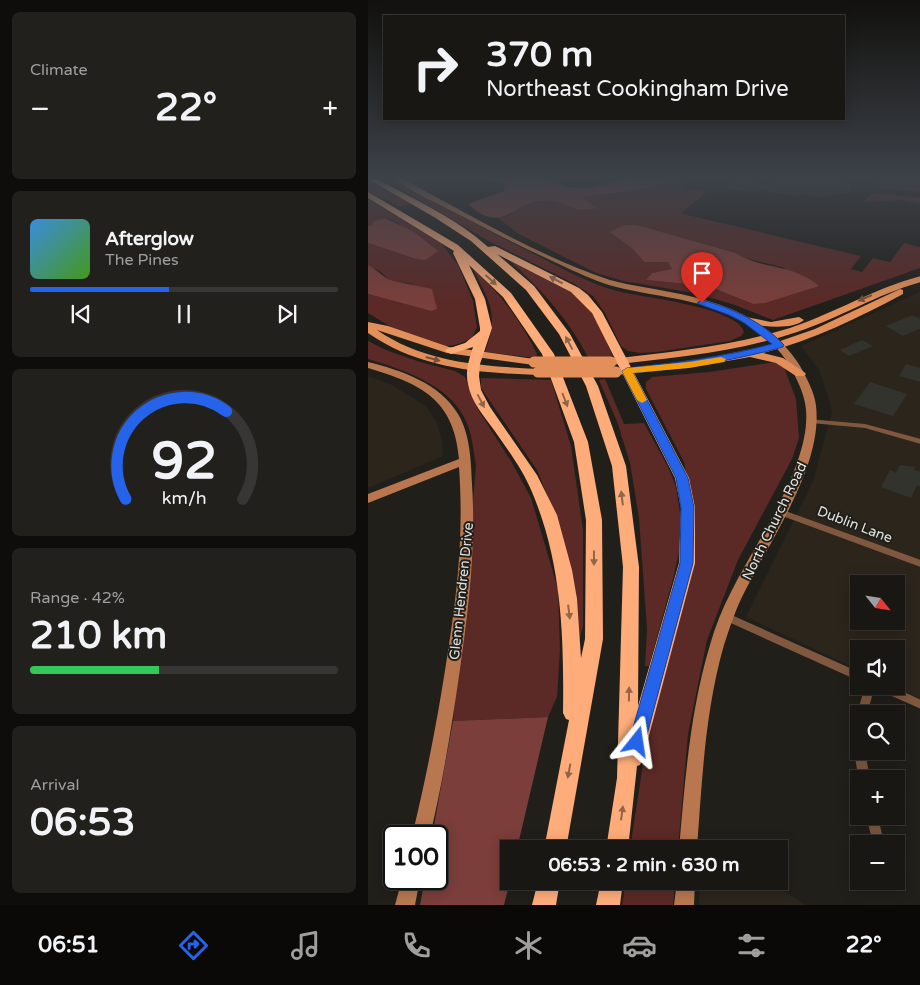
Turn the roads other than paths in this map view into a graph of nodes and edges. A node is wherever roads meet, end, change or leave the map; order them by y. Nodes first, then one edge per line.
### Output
1 (413, 221) edge
2 (447, 221) edge
3 (479, 221) edge
4 (474, 239) junction
5 (455, 247) junction
6 (916, 281) edge
7 (833, 312) junction
8 (746, 320) junction
9 (368, 326) edge
10 (484, 333) junction
11 (774, 341) junction
12 (451, 351) junction
13 (740, 356) junction
14 (475, 361) junction
15 (368, 365) edge
16 (619, 367) junction
17 (800, 374) junction
18 (811, 421) junction
19 (920, 442) edge
20 (464, 461) junction
21 (368, 499) edge
22 (780, 512) junction
23 (920, 564) edge
24 (727, 616) junction
25 (850, 673) edge
26 (899, 695) edge
27 (920, 705) edge
28 (573, 749) junction
29 (627, 778) junction
30 (424, 825) edge
31 (557, 840) edge
32 (618, 840) edge
33 (689, 840) edge
34 (408, 890) edge
35 (547, 890) edge
36 (610, 890) edge
37 (685, 890) edge
38 (405, 905) edge
39 (544, 905) edge
40 (608, 905) edge
41 (684, 905) edge

1 - 5 highway
2 - 4 highway
3 - 8 main road, North Church Road
16 -> 4 highway
29 -> 4 highway
5 - 10 highway
5 -> 28 highway
6 -> 7 main road
6 - 11 main road
7 - 8 main road
7 - 11 main road
8 - 11 main road, North Church Road
9 - 12 main road
9 -> 14 main road
10 - 12 highway
10 - 14 highway
11 - 13 main road
11 - 16 main road
11 - 17 main road, North Church Road
12 - 14 main road
13 - 16 main road
13 - 17 main road
14 - 16 main road, bridge
14 -> 28 highway
15 - 20 main road, Glenn Hendren Drive
16 - 29 highway
17 - 18 main road, North Church Road
18 - 19 street
18 - 22 main road, North Church Road
20 - 21 main road
20 - 30 main road, Glenn Hendren Drive
22 - 23 street, Dublin Lane
22 - 24 main road, North Church Road
24 - 25 street
24 - 33 main road, North Church Road
26 - 27 street
28 -> 31 highway
32 -> 29 highway
34 - 38 main road
35 - 39 highway
36 - 40 highway
37 - 41 main road

